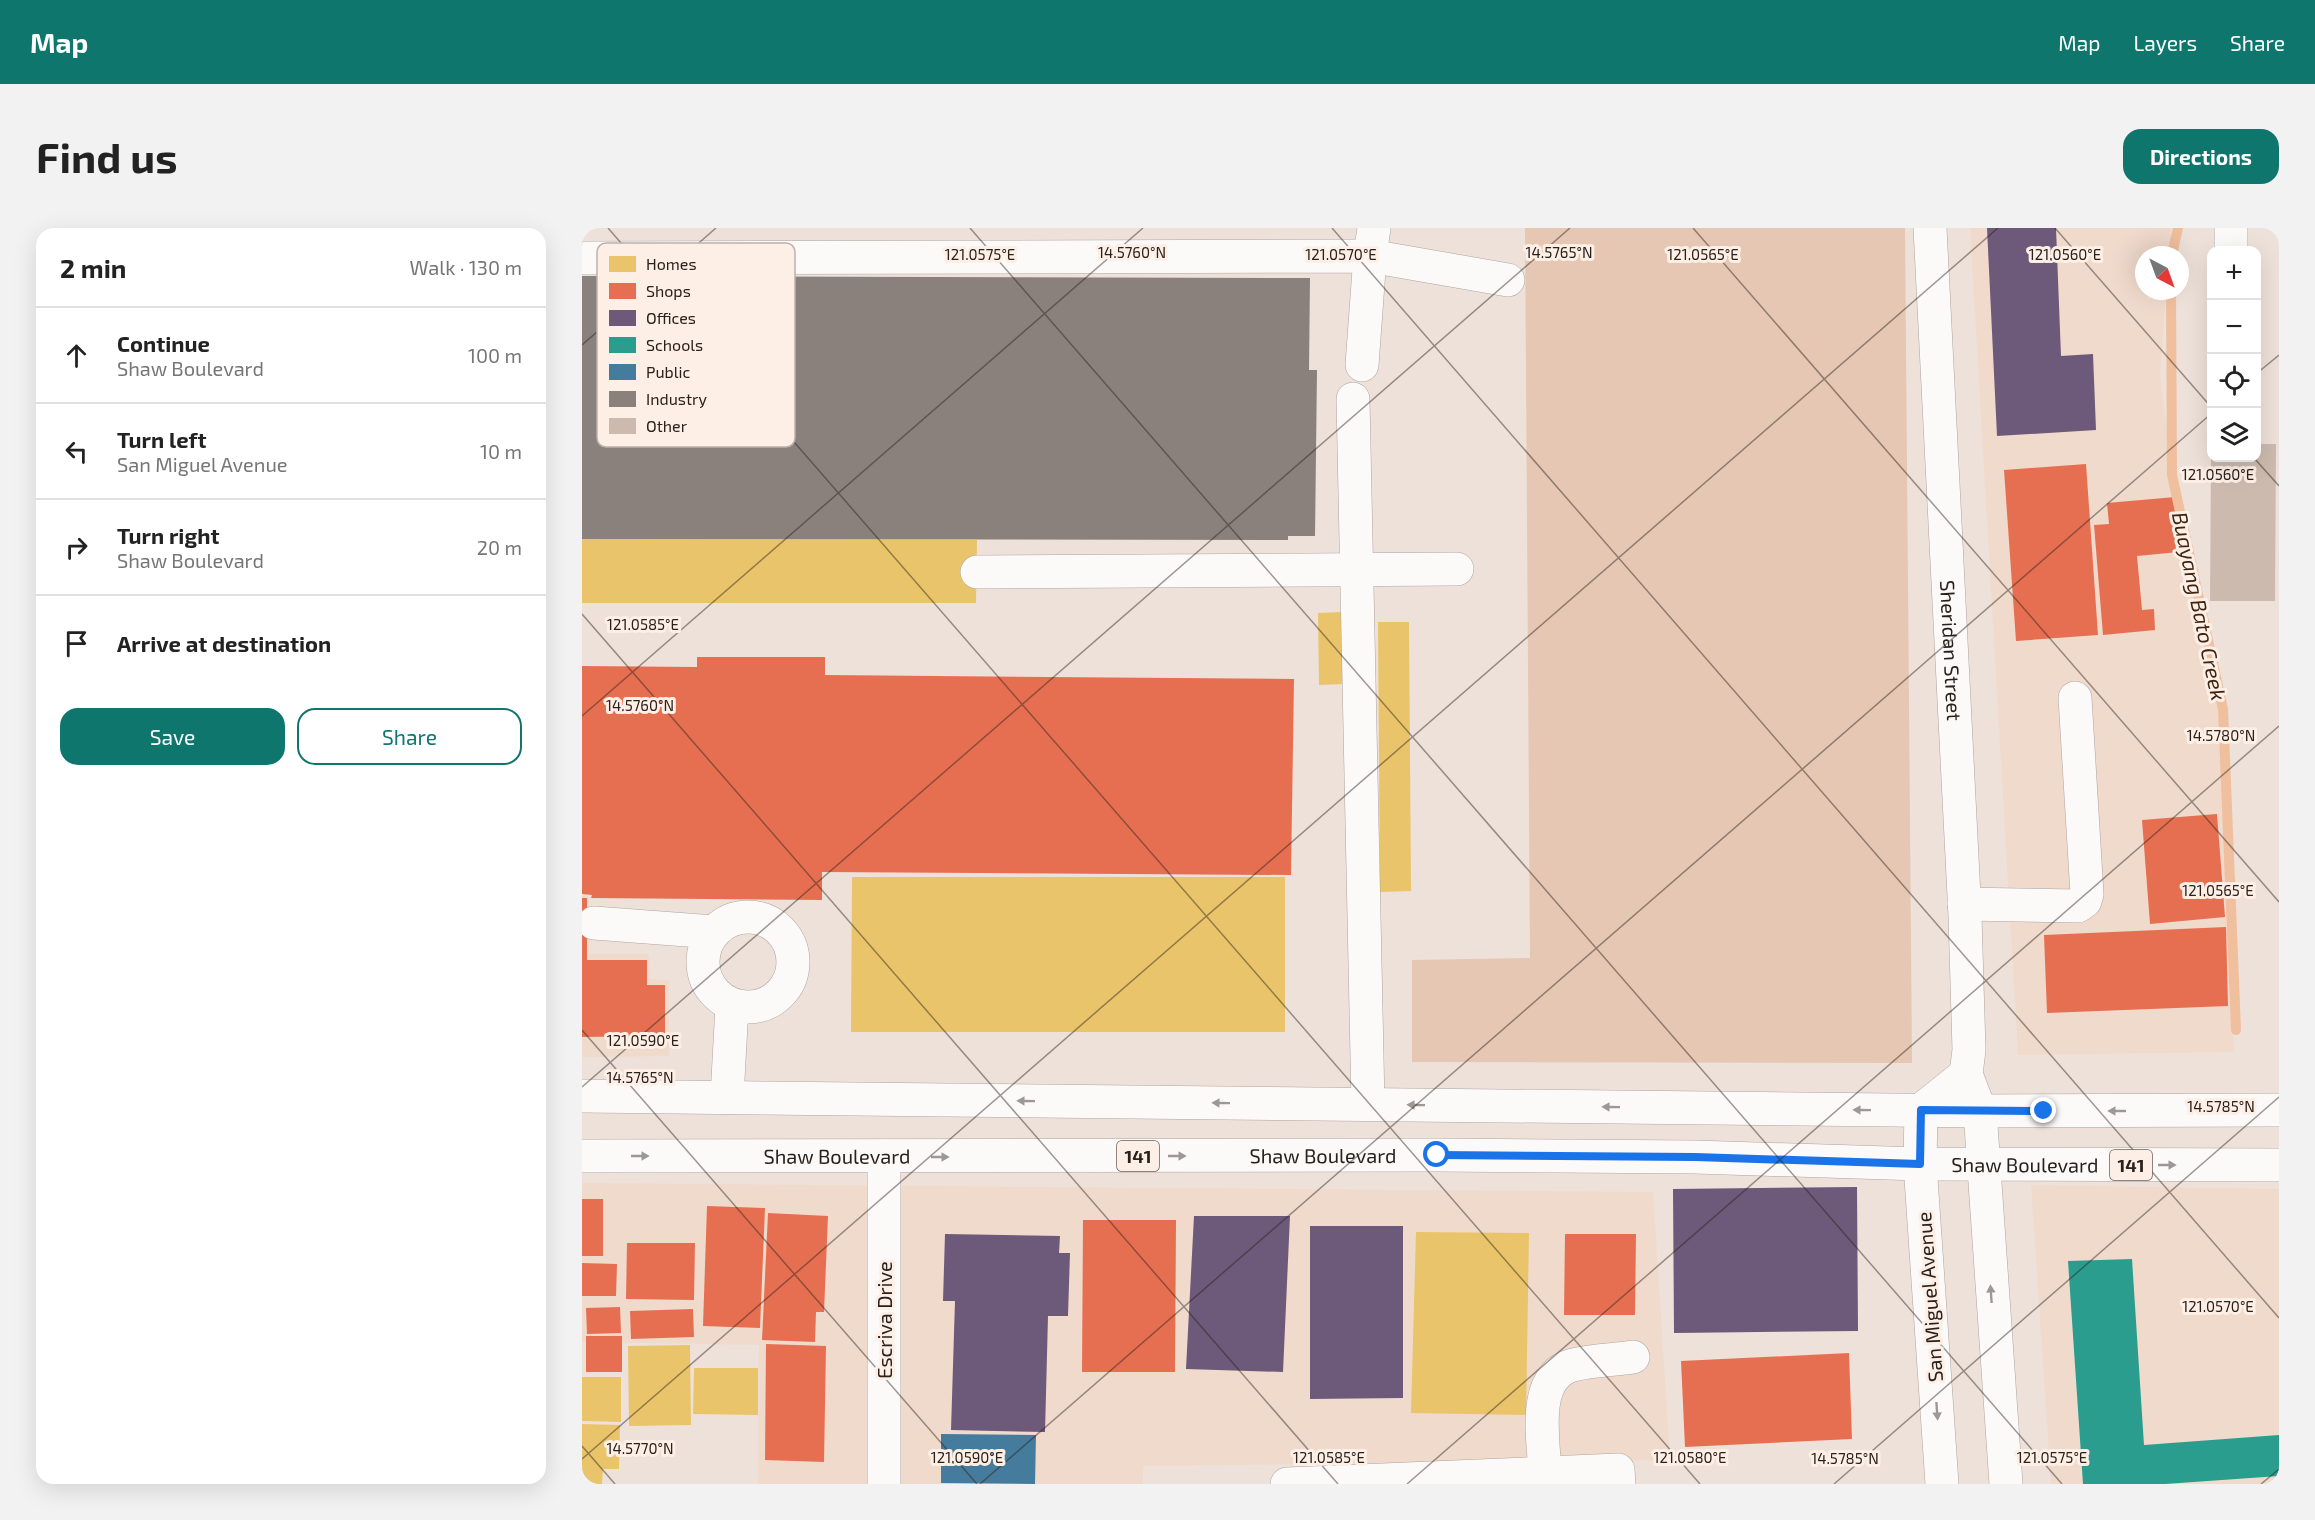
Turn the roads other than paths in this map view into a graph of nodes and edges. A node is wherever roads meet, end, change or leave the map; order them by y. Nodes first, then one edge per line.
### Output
1 (1930, 228) edge
2 (2231, 228) edge
3 (1372, 242) edge
4 (2231, 246) edge
5 (795, 254) edge
6 (582, 258) edge
7 (597, 258) edge
8 (1508, 280) dead end
9 (1362, 365) dead end
10 (1353, 399) dead end
11 (1457, 569) dead end
12 (1357, 570) junction
13 (977, 572) dead end
14 (2075, 698) dead end
15 (1964, 904) junction
16 (594, 923) dead end
17 (714, 932) junction
18 (732, 1006) junction
19 (1966, 1074) junction
20 (582, 1096) edge
21 (728, 1097) junction
22 (1368, 1104) junction
23 (1921, 1110) junction
24 (2279, 1110) edge
25 (1980, 1111) junction
26 (582, 1156) edge
27 (884, 1156) junction
28 (1920, 1164) junction
29 (1983, 1165) junction
30 (2279, 1165) edge
31 (1633, 1357) dead end
32 (1545, 1473) junction
33 (884, 1484) edge
34 (1287, 1484) edge
35 (1619, 1484) edge
36 (1942, 1484) edge
37 (2006, 1484) edge

1 - 15 main road, Sheridan Street
2 - 4 main road
3 - 5 main road
3 - 8 main road
3 - 9 main road
6 - 7 main road
10 - 12 main road
11 - 12 main road
12 - 13 main road
12 - 22 main road
14 - 15 main road
15 - 19 main road, Sheridan Street
16 - 17 main road
17 - 18 main road
17 - 18 main road
18 - 21 main road
19 - 23 main road
19 - 25 main road, Sheridan Street
20 - 21 main road
22 -> 21 main road
23 -> 22 main road
23 - 25 main road
23 - 28 main road, San Miguel Avenue
24 -> 25 main road
25 - 29 main road
26 -> 27 main road, Shaw Boulevard / 141
27 -> 28 main road, Shaw Boulevard / 141
27 - 33 main road, Escriva Drive
28 - 29 main road, Shaw Boulevard / 141
28 -> 36 main road, San Miguel Avenue
29 -> 30 main road, Shaw Boulevard / 141
37 -> 29 main road
31 - 32 main road
32 - 34 main road
32 - 35 main road

